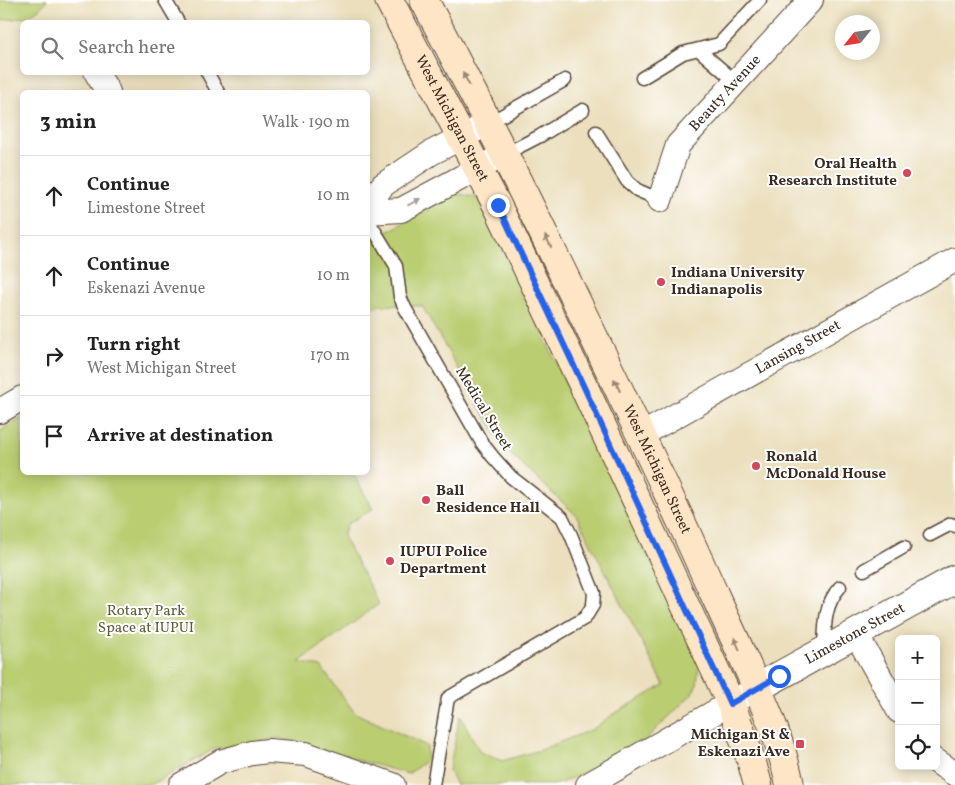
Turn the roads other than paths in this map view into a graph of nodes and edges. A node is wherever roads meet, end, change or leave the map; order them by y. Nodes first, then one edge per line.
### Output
1 (165, 0) edge
2 (389, 0) edge
3 (424, 0) edge
4 (760, 0) edge
5 (811, 0) edge
6 (177, 20) edge
7 (699, 50) junction
8 (98, 75) edge
9 (209, 75) edge
10 (642, 78) dead end
11 (566, 80) dead end
12 (736, 82) junction
13 (107, 90) edge
14 (217, 90) edge
15 (583, 110) dead end
16 (489, 123) junction
17 (596, 132) dead end
18 (462, 137) junction
19 (505, 154) junction
20 (478, 168) junction
21 (660, 200) joint
22 (370, 201) edge
23 (370, 212) edge
24 (370, 223) edge
25 (955, 260) edge
26 (20, 399) edge
27 (0, 411) edge
28 (641, 435) junction
29 (955, 526) edge
30 (930, 534) dead end
31 (904, 547) dead end
32 (864, 570) dead end
33 (955, 580) edge
34 (840, 587) dead end
35 (856, 634) junction
36 (824, 652) junction
37 (757, 688) junction
38 (730, 704) junction
39 (895, 704) edge
40 (940, 763) edge
41 (955, 774) edge
42 (181, 785) edge
43 (393, 785) edge
44 (433, 785) edge
45 (588, 785) edge
46 (758, 785) edge
47 (790, 785) edge

1 - 6 lane
2 - 18 main road, West Michigan Street
16 -> 3 main road, West Michigan Street
4 - 7 lane
5 - 12 street, Beauty Avenue
7 - 10 lane
7 - 12 lane
8 - 13 street
9 - 14 lane
11 - 16 lane
12 - 21 street, Beauty Avenue
15 - 19 lane
16 - 18 street
16 - 19 main road, West Michigan Street
17 - 21 lane
18 - 20 main road, West Michigan Street
18 - 22 street
19 - 20 street
28 -> 19 main road, West Michigan Street
23 -> 20 street
20 - 38 main road, West Michigan Street
24 - 44 lane, Medical Street
25 - 28 street, Lansing Street
26 - 27 street
37 -> 28 main road, West Michigan Street
29 - 30 lane
31 - 32 lane
33 - 35 street, Limestone Street
34 - 36 lane
35 - 36 street, Limestone Street
35 - 39 street
36 - 37 street, Limestone Street
37 - 38 street
37 - 47 main road, West Michigan Street
38 - 45 street
38 - 46 main road, West Michigan Street
40 - 41 street
42 - 43 street

